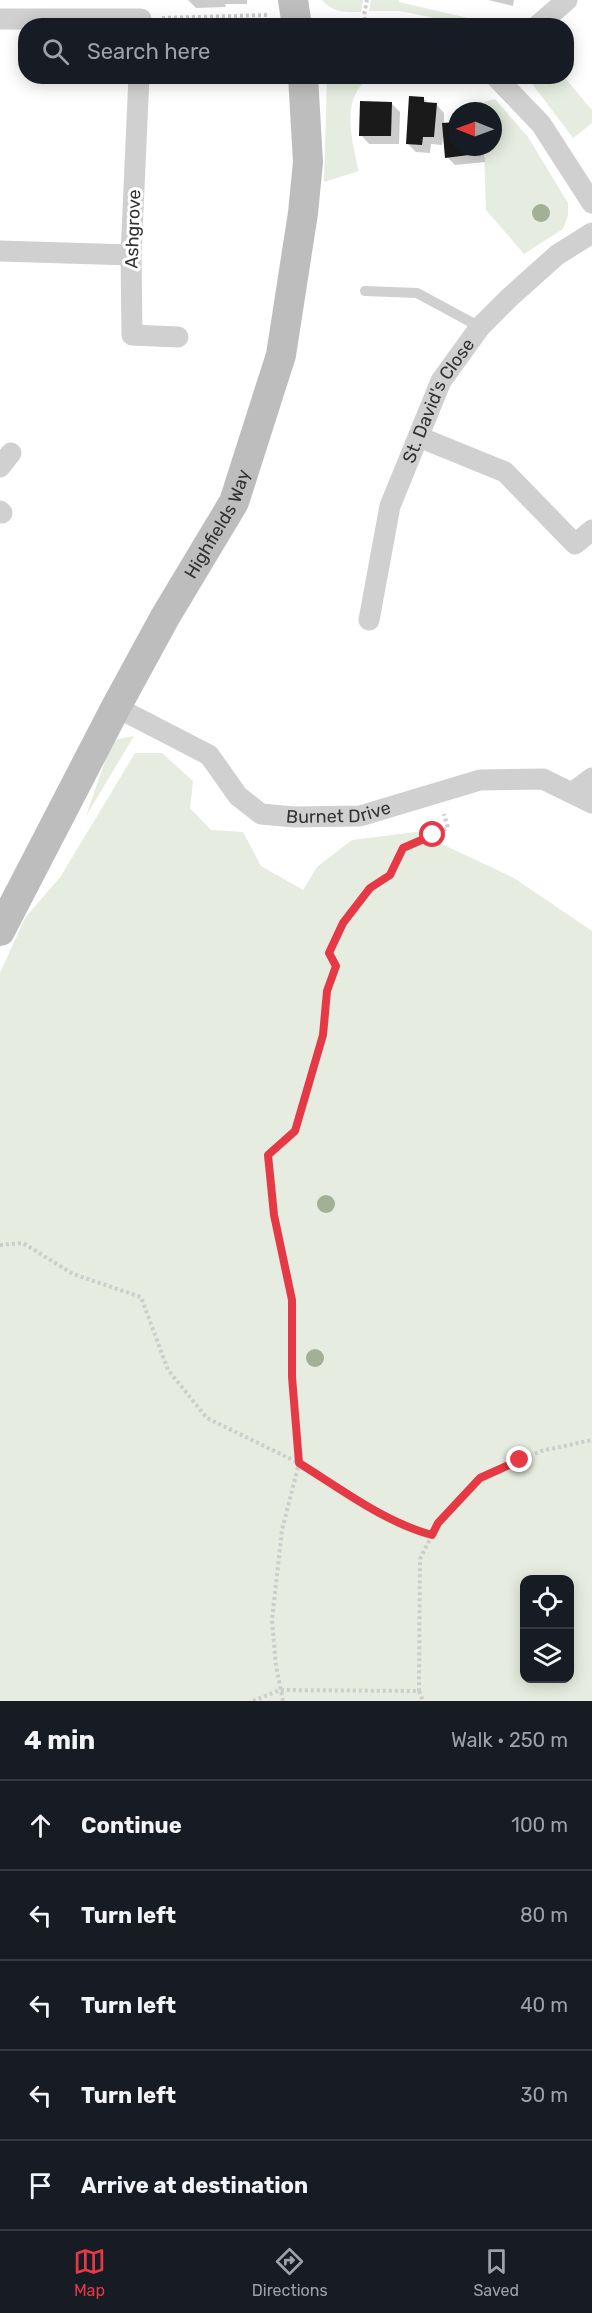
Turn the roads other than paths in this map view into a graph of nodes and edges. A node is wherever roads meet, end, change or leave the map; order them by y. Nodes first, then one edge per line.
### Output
1 (567, 0) edge
2 (141, 15) edge
3 (18, 18) edge
4 (35, 18) edge
5 (546, 18) edge
6 (0, 19) edge
7 (139, 84) edge
8 (303, 84) edge
9 (503, 84) edge
10 (592, 203) edge
11 (592, 232) edge
12 (0, 251) edge
13 (131, 255) junction
14 (365, 291) dead end
15 (480, 327) junction
16 (178, 338) dead end
17 (418, 437) junction
18 (592, 530) edge
19 (369, 620) dead end
20 (116, 707) junction
21 (592, 778) edge
22 (572, 793) junction
23 (592, 802) edge
24 (0, 930) edge

1 - 5 street
2 - 4 street
3 - 6 street
7 - 13 street, Ashgrove
8 - 20 main road, Highfields Way
9 - 10 street
11 - 15 street, St. David's Close
12 - 13 street
13 - 16 street, Ashgrove
14 - 15 lane
15 - 17 street, St. David's Close
17 - 18 street
17 - 19 street, St. David's Close
20 - 22 street, Burnet Drive
20 - 24 main road, Highfields Way
21 - 22 street
22 - 23 street, Burnet Drive

